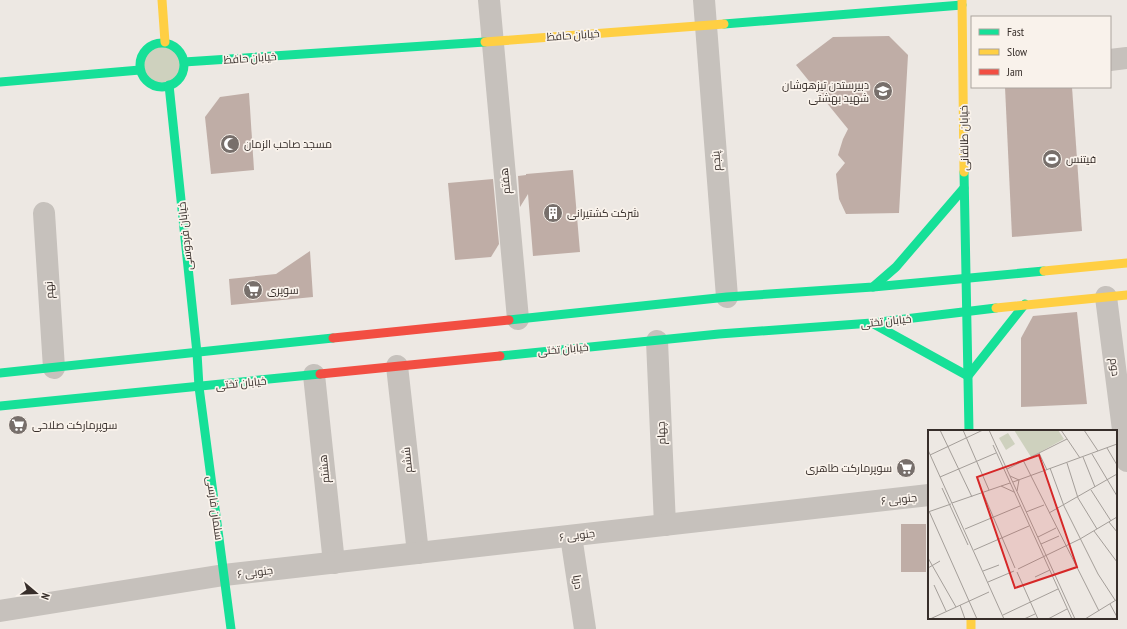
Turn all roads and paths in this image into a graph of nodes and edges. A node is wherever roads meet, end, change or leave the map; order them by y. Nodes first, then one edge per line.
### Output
1 (162, 0) edge
2 (489, 0) edge
3 (704, 0) edge
4 (962, 3) edge
5 (705, 25) junction
6 (165, 42) junction
7 (492, 42) junction
8 (1127, 58) edge
9 (1111, 60) edge
10 (184, 62) junction
11 (140, 70) junction
12 (967, 72) edge
13 (0, 82) edge
14 (169, 85) junction
15 (964, 188) junction
16 (44, 213) dead end
17 (1127, 262) edge
18 (965, 277) junction
19 (873, 287) junction
20 (1117, 296) edge
21 (727, 297) junction
22 (1024, 304) junction
23 (967, 312) junction
24 (518, 319) junction
25 (872, 323) junction
26 (657, 341) junction
27 (197, 353) junction
28 (397, 366) junction
29 (54, 368) junction
30 (0, 373) edge
31 (314, 375) junction
32 (968, 376) junction
33 (199, 387) junction
34 (0, 406) edge
35 (969, 430) edge
36 (1127, 461) edge
37 (1127, 473) edge
38 (1117, 474) edge
39 (928, 495) edge
40 (665, 525) junction
41 (571, 536) junction
42 (418, 553) junction
43 (334, 562) junction
44 (224, 575) junction
45 (0, 610) edge
46 (971, 619) edge
47 (231, 629) edge
48 (585, 629) edge
49 (972, 629) edge

1 - 6 main road
2 - 7 street, هفتم
3 - 5 street, پنجم
4 - 5 main road, خیابان حافظ
4 - 12 main road, خیابان طالقانی
5 - 7 main road, خیابان حافظ
5 - 21 street, پنجم
6 - 10 main road
6 - 11 main road
7 - 10 main road, خیابان حافظ
7 - 24 street, هفتم
8 - 9 street
10 - 14 main road
11 - 13 main road
11 - 14 main road
12 - 15 main road, خیابان طالقانی
14 - 27 main road, خیابان فردوسی
15 - 18 main road, خیابان طالقانی
15 - 19 main road
16 - 29 street, نهم
17 - 18 main road
18 - 19 main road
18 - 23 main road, خیابان طالقانی
19 - 21 main road
20 - 22 main road, خیابان تختی
20 - 36 street, دوم
21 - 24 main road
22 - 23 main road, خیابان تختی
22 - 32 main road
23 - 25 main road, خیابان تختی
23 - 32 main road
24 - 27 main road
25 - 26 main road, خیابان تختی
25 - 32 main road
26 - 28 main road, خیابان تختی
26 - 40 street, چهام
27 - 29 main road
27 - 33 main road, خیابان فردوسی
28 - 31 main road, خیابان تختی
28 - 42 street, ششم
29 - 30 main road
31 - 33 main road, خیابان تختی
31 - 43 street, هشتم
32 - 35 main road
33 - 34 main road, خیابان تختی
33 - 44 main road, سلمان فارسی
37 - 38 street
39 - 40 street, ۶ جنوبی
40 - 41 street, ۶ جنوبی
41 - 42 street, ۶ جنوبی
41 - 48 street, دریا
42 - 43 street, ۶ جنوبی
43 - 44 street, ۶ جنوبی
44 - 45 street, ۶ جنوبی
44 - 47 main road, سلمان فارسی
46 - 49 main road

